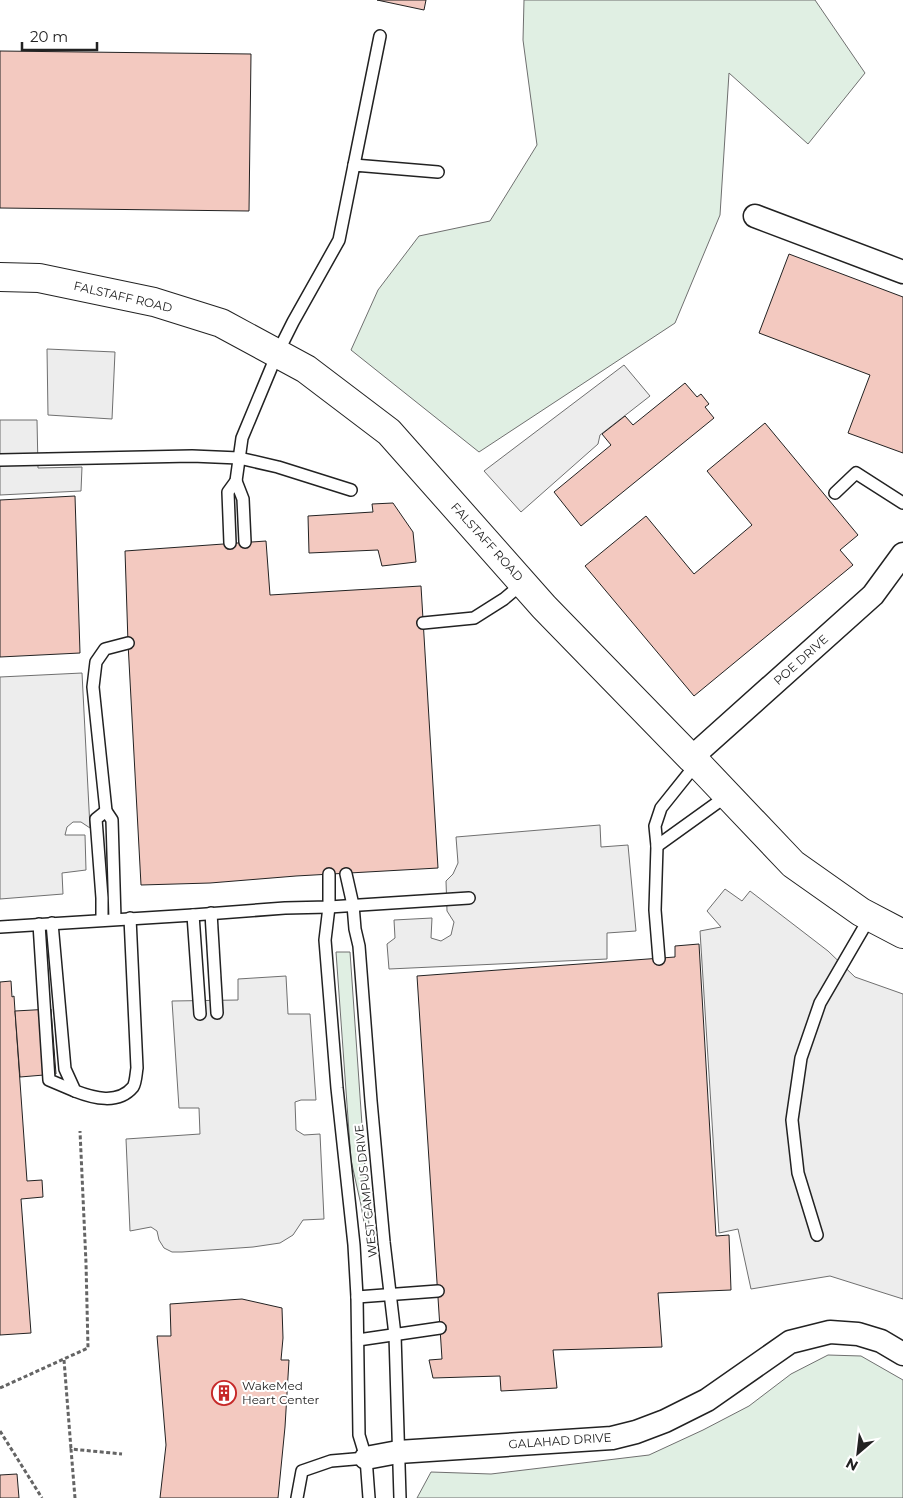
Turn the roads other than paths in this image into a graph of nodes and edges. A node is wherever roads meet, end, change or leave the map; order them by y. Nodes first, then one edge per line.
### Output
1 (380, 36) dead end
2 (354, 165) junction
3 (438, 172) dead end
4 (755, 216) dead end
5 (903, 272) edge
6 (0, 276) edge
7 (277, 354) junction
8 (239, 458) junction
9 (0, 460) edge
10 (236, 481) junction
11 (351, 490) dead end
12 (835, 493) dead end
13 (903, 503) edge
14 (245, 542) dead end
15 (230, 543) dead end
16 (903, 554) edge
17 (523, 583) junction
18 (423, 623) dead end
19 (128, 643) dead end
20 (694, 761) junction
21 (728, 795) junction
22 (106, 811) junction
23 (657, 846) junction
24 (329, 874) dead end
25 (346, 874) dead end
26 (469, 898) dead end
27 (353, 905) junction
28 (329, 907) junction
29 (212, 913) junction
30 (193, 915) junction
31 (870, 917) junction
32 (130, 918) junction
33 (115, 919) junction
34 (102, 920) junction
35 (52, 923) junction
36 (39, 924) junction
37 (0, 927) edge
38 (903, 934) edge
39 (659, 959) dead end
40 (217, 1013) dead end
41 (200, 1014) dead end
42 (75, 1091) junction
43 (817, 1235) dead end
44 (438, 1291) dead end
45 (391, 1295) junction
46 (357, 1297) junction
47 (440, 1328) dead end
48 (395, 1335) junction
49 (358, 1340) junction
50 (903, 1354) edge
51 (398, 1452) junction
52 (366, 1458) junction
53 (297, 1498) edge
54 (369, 1498) edge
55 (400, 1498) edge

1 - 2 lane
2 - 3 lane
2 - 7 lane
4 - 5 street
6 - 7 street, FALSTAFF ROAD
7 - 8 lane
7 - 17 street, FALSTAFF ROAD
8 - 9 lane
8 - 10 lane
8 - 11 lane
10 - 14 lane
10 - 15 lane
12 - 13 lane
16 - 20 street, POE DRIVE
17 - 18 lane
17 - 20 street, FALSTAFF ROAD
19 - 22 lane
20 - 21 street, FALSTAFF ROAD
20 - 23 lane
21 - 23 lane
21 - 31 street, FALSTAFF ROAD
22 - 33 lane
22 - 34 lane
23 - 39 lane
24 - 28 lane, WEST CAMPUS DRIVE
25 - 27 lane, WEST CAMPUS DRIVE
26 - 27 lane
27 - 28 lane
27 - 45 lane, WEST CAMPUS DRIVE
28 - 29 lane
28 - 46 lane, WEST CAMPUS DRIVE
29 - 30 lane
29 - 40 lane
30 - 32 lane
30 - 41 lane
31 - 38 street, FALSTAFF ROAD
31 - 43 lane
32 - 33 lane
32 - 42 lane
33 - 34 lane
34 - 35 lane
35 - 36 lane
35 - 42 lane
36 - 37 lane
36 - 42 lane
44 - 45 lane
45 - 46 lane
45 - 48 lane, WEST CAMPUS DRIVE
46 - 49 lane, WEST CAMPUS DRIVE
47 - 48 lane
48 - 49 lane
48 - 51 lane, WEST CAMPUS DRIVE
49 - 52 lane, WEST CAMPUS DRIVE
50 - 51 street, GALAHAD DRIVE
51 - 52 street, GALAHAD DRIVE
51 - 55 lane, WEST CAMPUS DRIVE
52 - 53 lane
52 - 54 lane, WEST CAMPUS DRIVE

